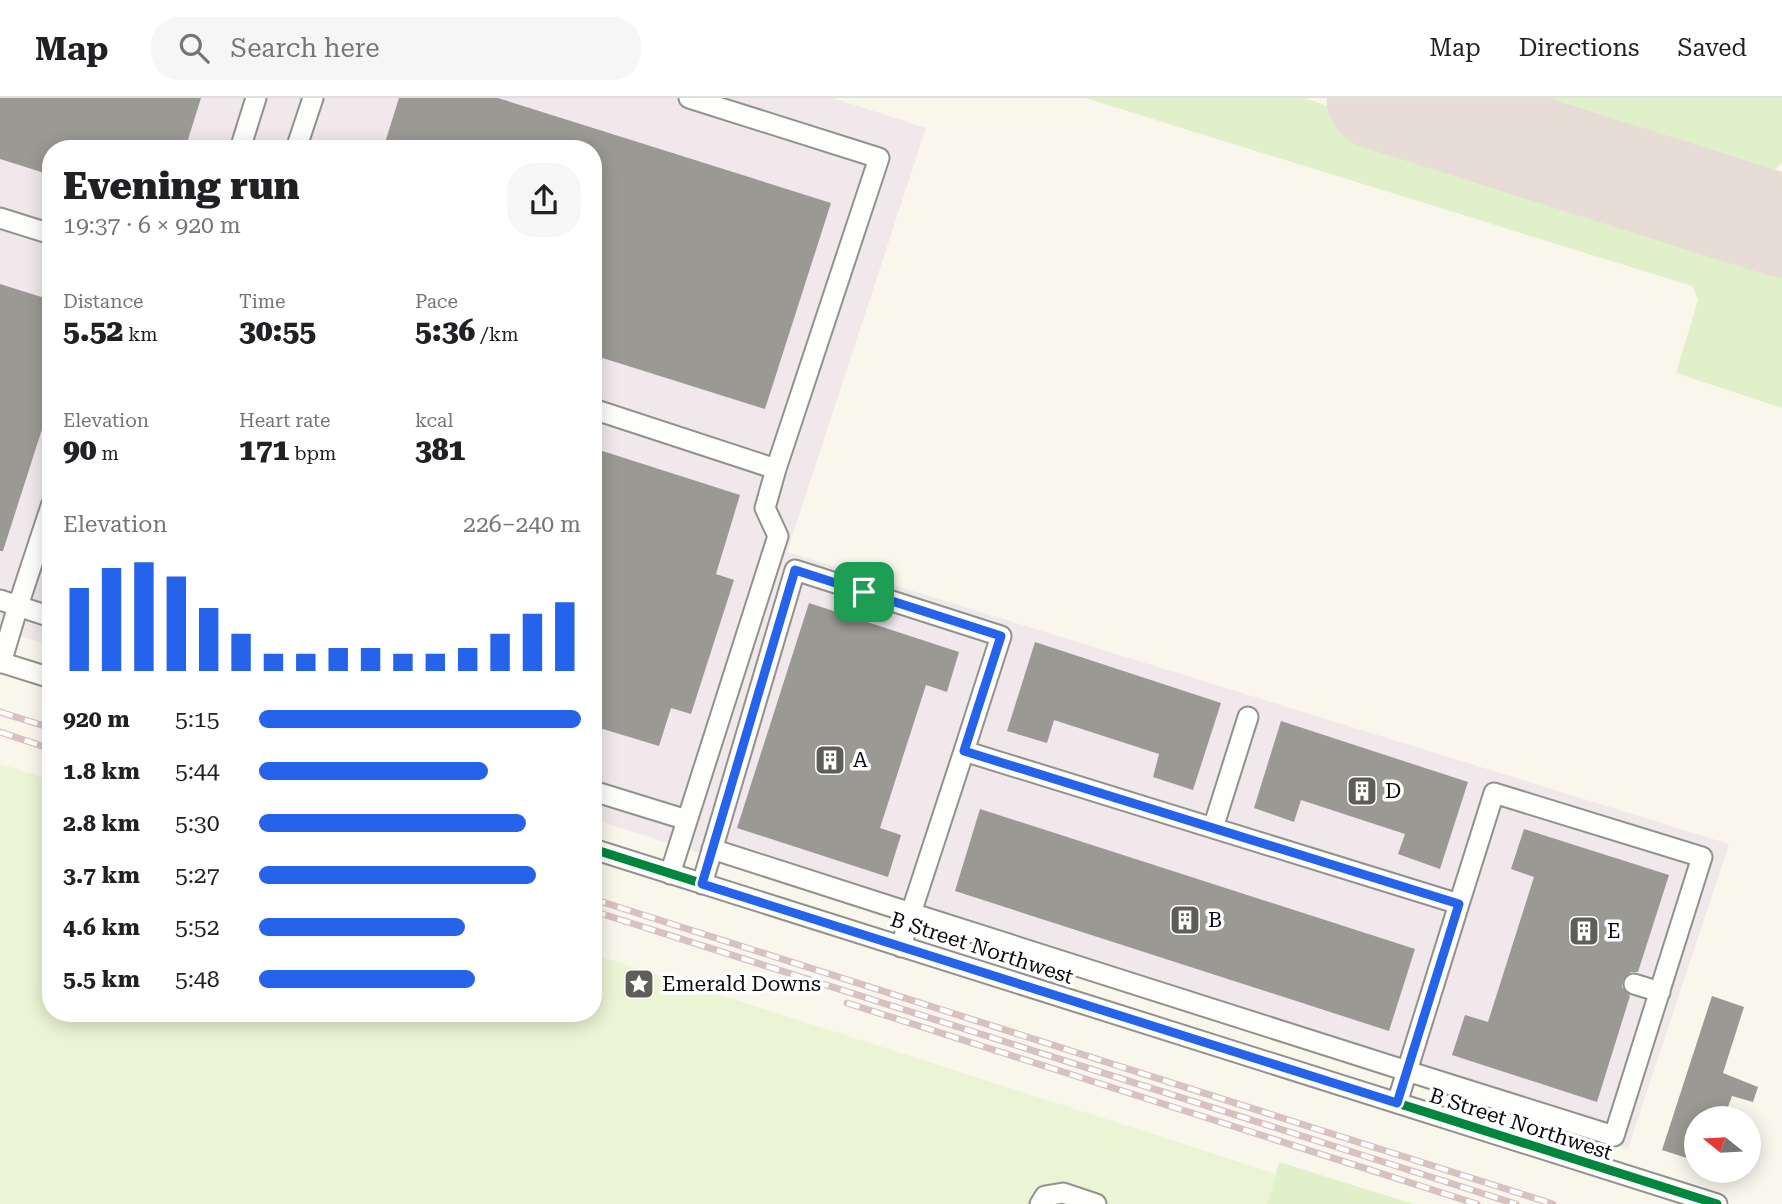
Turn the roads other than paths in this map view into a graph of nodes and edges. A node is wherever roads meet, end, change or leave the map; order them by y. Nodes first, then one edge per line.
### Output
1 (256, 98) edge
2 (313, 98) edge
3 (689, 98) edge
4 (243, 140) edge
5 (299, 140) edge
6 (0, 218) edge
7 (42, 231) edge
8 (602, 412) edge
9 (776, 469) junction
10 (42, 527) edge
11 (9, 603) edge
12 (42, 614) edge
13 (1, 663) edge
14 (42, 675) edge
15 (1248, 718) dead end
16 (964, 751) junction
17 (602, 794) edge
18 (687, 820) junction
19 (1213, 828) junction
20 (712, 849) junction
21 (602, 852) edge
22 (670, 874) junction
23 (702, 884) junction
24 (1459, 904) junction
25 (911, 913) junction
26 (901, 947) junction
27 (1634, 984) dead end
28 (1660, 992) junction
29 (1407, 1071) junction
30 (1397, 1103) junction
31 (1040, 1204) edge
32 (1096, 1204) edge
33 (1717, 1204) edge

1 - 4 street
2 - 5 street
3 - 9 street
6 - 7 street
8 - 9 street
9 - 18 street
10 - 11 street
11 - 12 street
11 - 13 street
13 - 14 street
15 - 19 street
16 - 19 street
16 - 20 street
16 - 25 street
17 - 18 street
18 - 22 street
19 - 24 street
20 - 23 street
20 - 25 street
21 - 22 street, B Street Northwest
22 - 23 street, B Street Northwest
23 - 26 street, B Street Northwest
24 - 28 street
24 - 29 street
25 - 26 street
25 - 29 street
26 - 30 street, B Street Northwest
27 - 28 street
28 - 29 street
29 - 30 street
30 - 33 street, B Street Northwest
31 - 32 street

